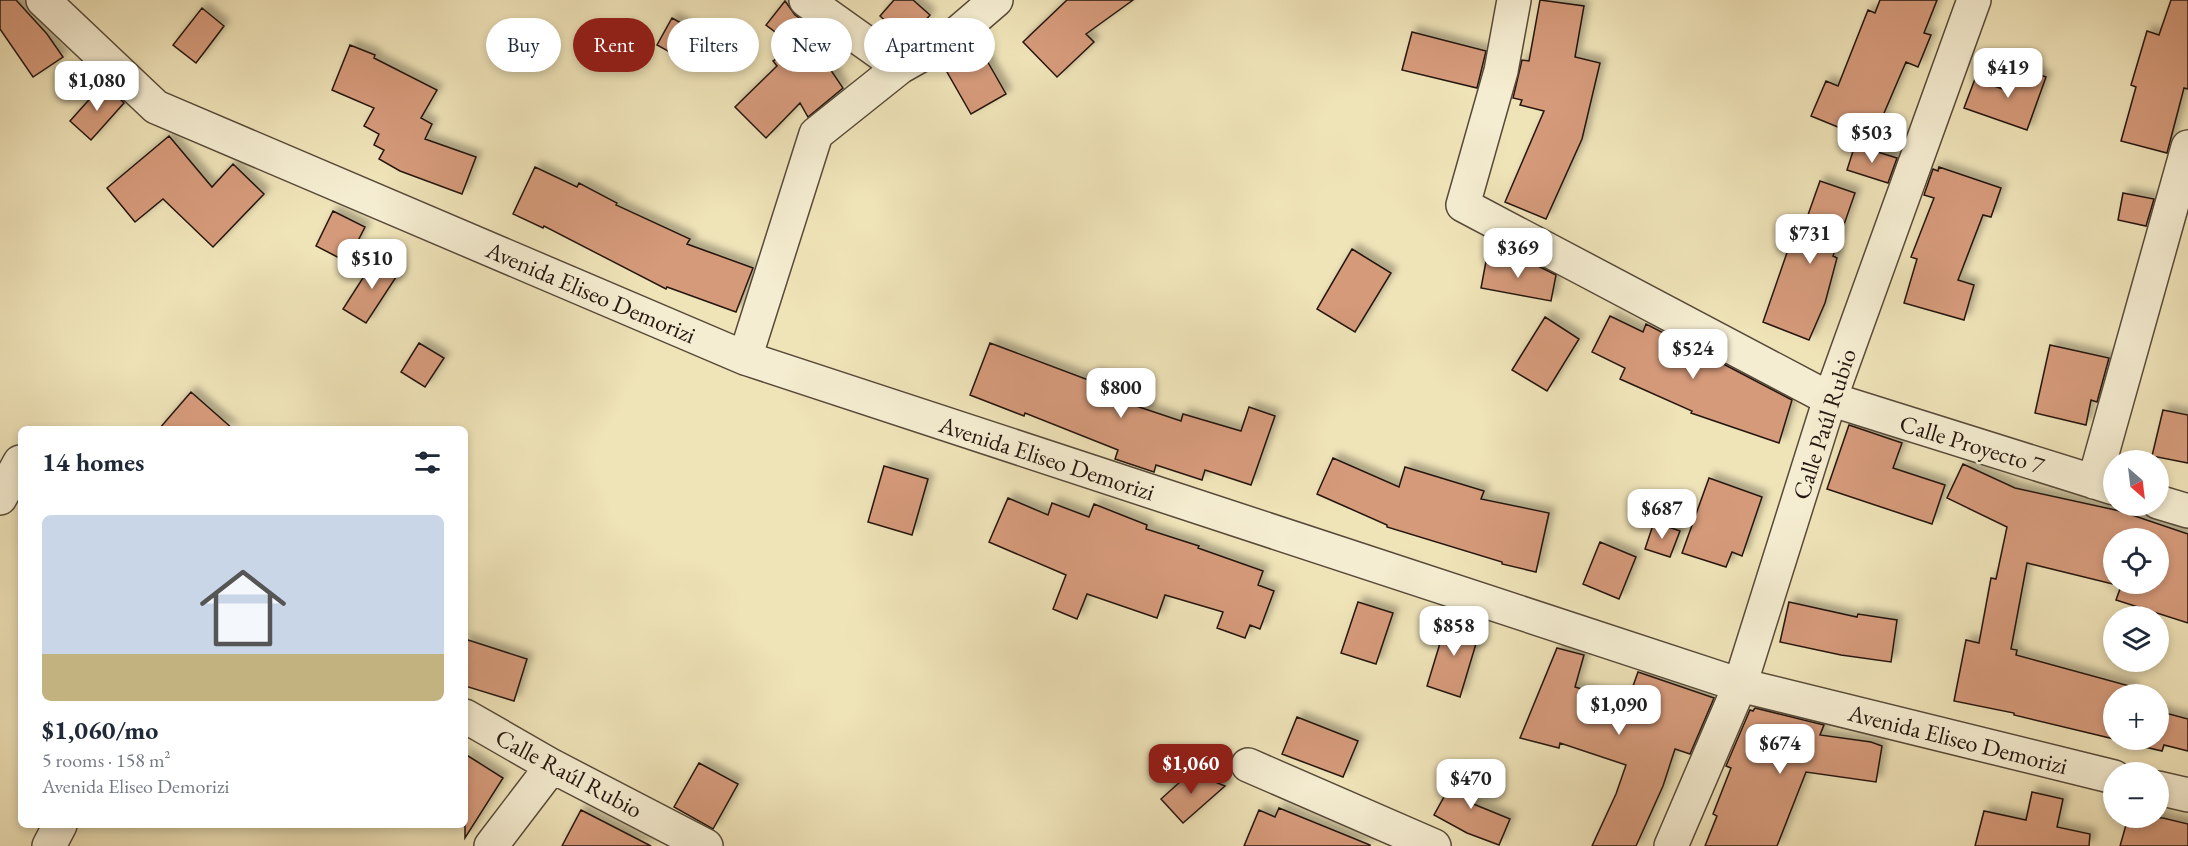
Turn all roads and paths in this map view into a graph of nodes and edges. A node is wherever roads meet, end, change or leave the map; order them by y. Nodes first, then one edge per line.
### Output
1 (43, 0) edge
2 (806, 0) edge
3 (996, 0) edge
4 (1514, 0) edge
5 (1974, 0) edge
6 (975, 18) edge
7 (864, 41) edge
8 (894, 72) edge
9 (2188, 147) edge
10 (2183, 179) edge
11 (745, 358) junction
12 (1830, 399) junction
13 (0, 446) edge
14 (2113, 450) edge
15 (18, 461) edge
16 (18, 468) edge
17 (2103, 485) edge
18 (0, 498) edge
19 (2169, 505) edge
20 (2188, 511) edge
21 (1740, 685) junction
22 (468, 718) edge
23 (1248, 765) dead end
24 (552, 766) junction
25 (2103, 774) edge
26 (2169, 791) edge
27 (2188, 795) edge
28 (58, 828) edge
29 (49, 846) edge
30 (491, 846) edge
31 (706, 846) edge
32 (1434, 846) edge
33 (1671, 846) edge

1 - 11 street, Avenida Eliseo Demorizi
2 - 7 street
3 - 6 street
4 - 12 street, Calle Proyecto 7
5 - 12 street, Calle Paúl Rubio
8 - 11 street
9 - 10 street
10 - 14 street
11 - 21 street, Avenida Eliseo Demorizi
12 - 17 street, Calle Proyecto 7
12 - 21 street, Calle Paúl Rubio
13 - 15 street
16 - 18 street
19 - 20 street
21 - 25 street, Avenida Eliseo Demorizi
21 - 33 street, Calle Paúl Rubio
22 - 24 street, Calle Raúl Rubio
23 - 32 street
24 - 30 street
24 - 31 street, Calle Raúl Rubio
26 - 27 street
28 - 29 street

